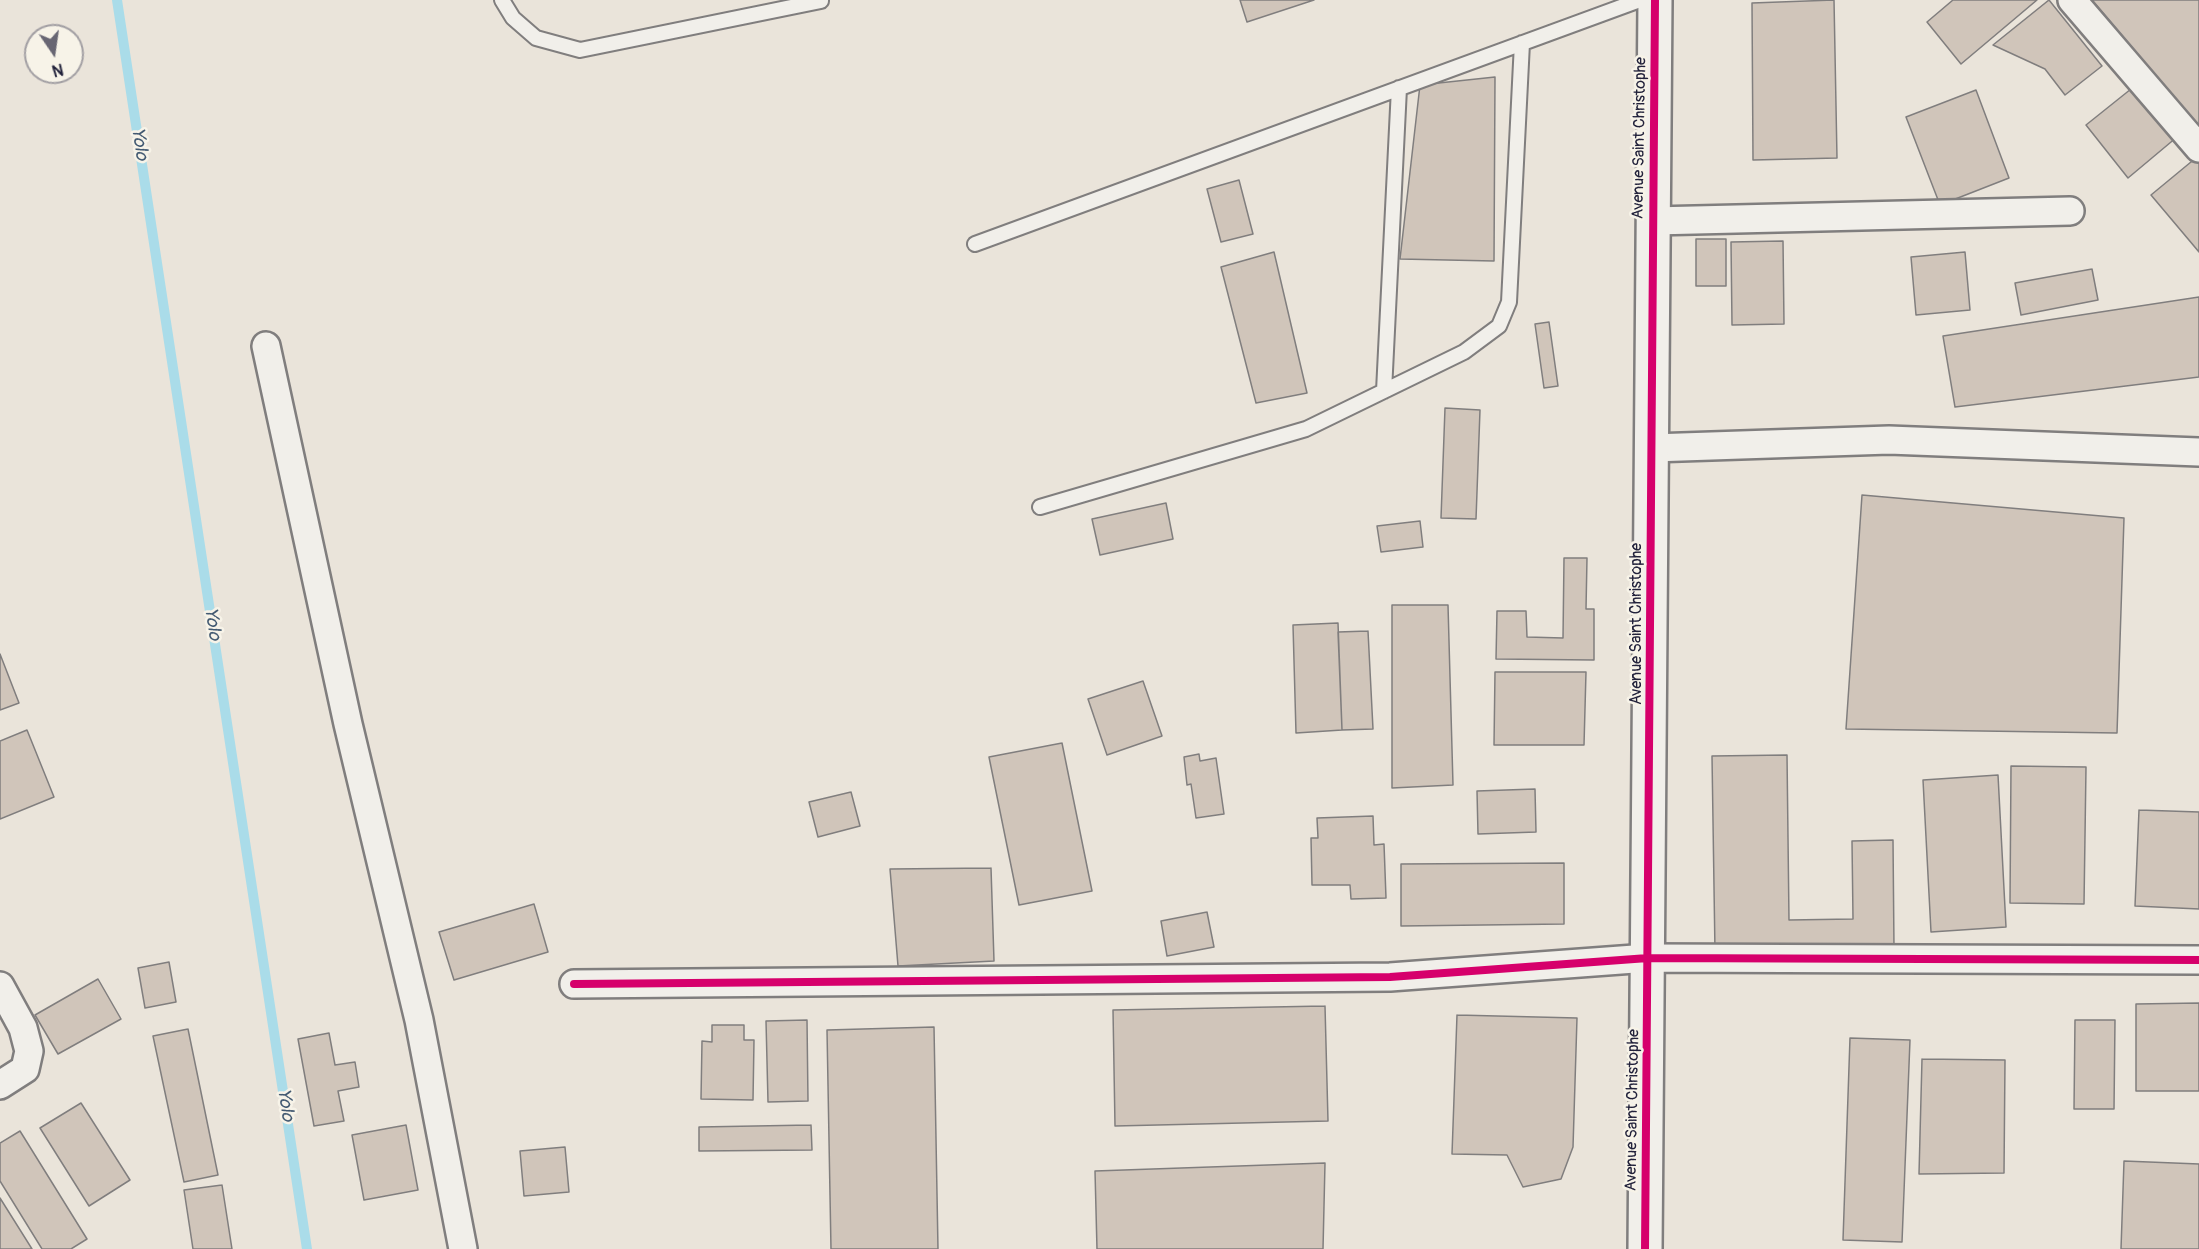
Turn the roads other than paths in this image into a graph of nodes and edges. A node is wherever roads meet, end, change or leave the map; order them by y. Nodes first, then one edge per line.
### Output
1 (502, 0) edge
2 (1640, 0) edge
3 (1655, 0) edge
4 (2072, 0) edge
5 (821, 1) edge
6 (1522, 43) junction
7 (1399, 88) junction
8 (2198, 145) edge
9 (2070, 211) dead end
10 (1653, 221) junction
11 (975, 244) dead end
12 (266, 346) dead end
13 (1384, 391) junction
14 (1652, 448) junction
15 (2199, 452) edge
16 (1040, 507) dead end
17 (1648, 958) junction
18 (2199, 960) edge
19 (574, 984) dead end
20 (0, 986) edge
21 (0, 1085) edge
22 (463, 1249) edge
23 (1645, 1249) edge

1 - 5 lane
2 - 6 lane
3 - 10 street, Avenue Saint Christophe
4 - 8 street
6 - 7 lane
6 - 13 lane
7 - 11 lane
7 - 13 lane
9 - 10 street
10 - 14 street, Avenue Saint Christophe
12 - 22 street
13 - 16 lane
14 - 15 street
14 - 17 street, Avenue Saint Christophe
17 - 18 street
17 - 19 street
17 - 23 street, Avenue Saint Christophe
20 - 21 street

